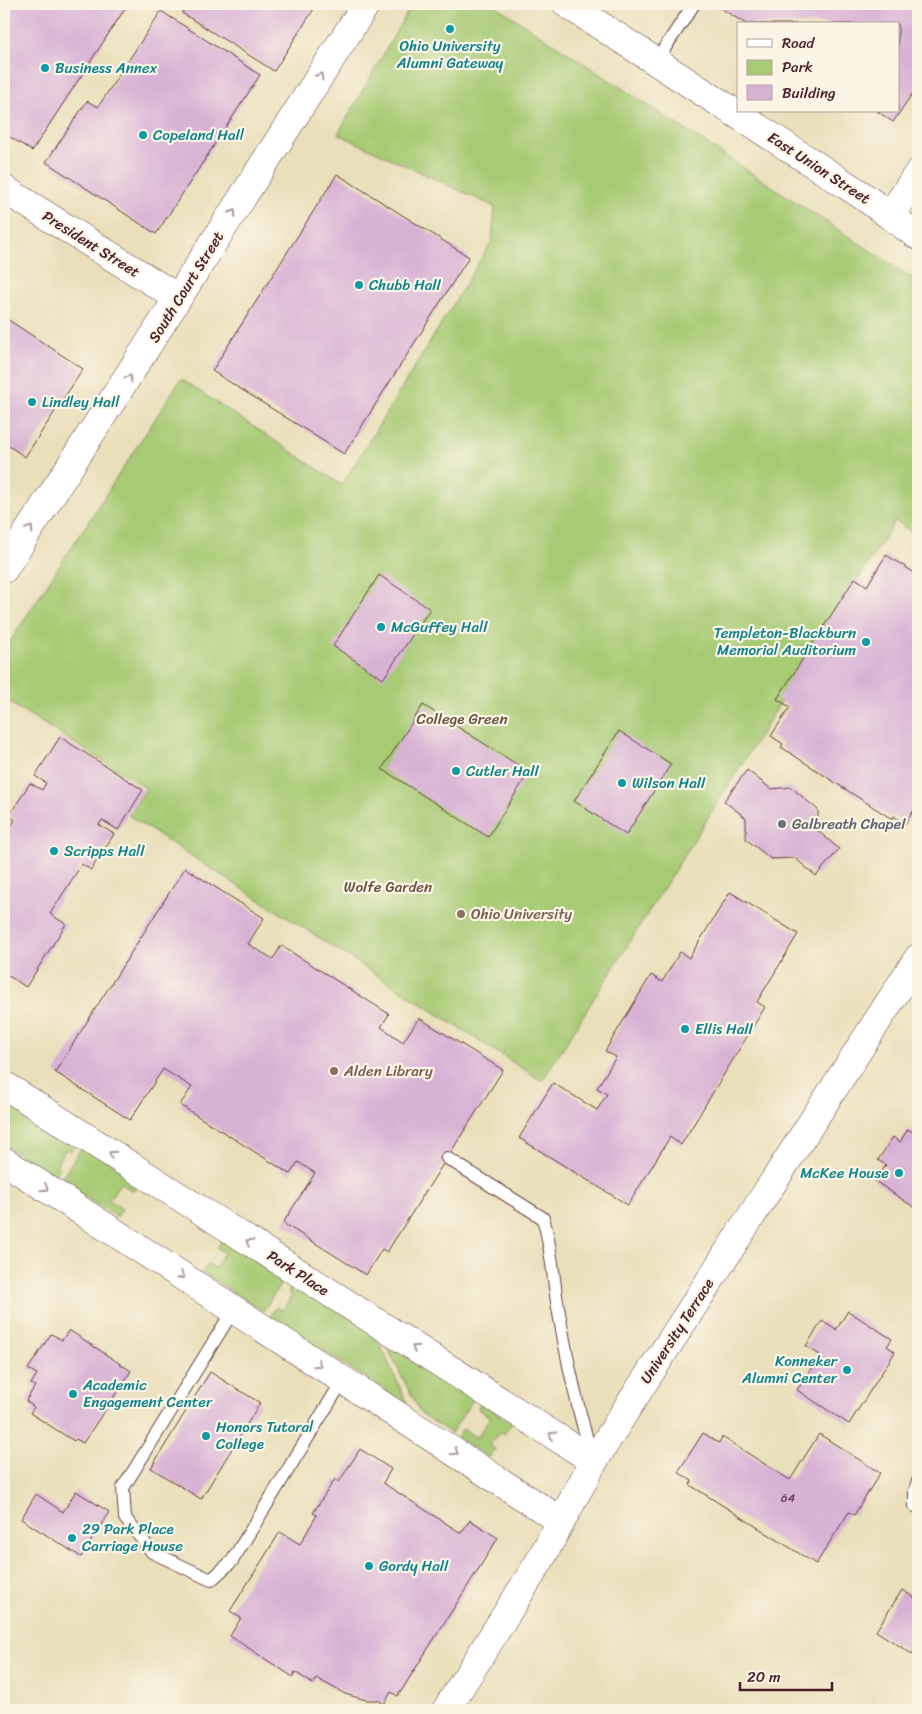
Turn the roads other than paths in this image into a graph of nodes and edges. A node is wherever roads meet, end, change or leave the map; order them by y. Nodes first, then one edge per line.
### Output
1 (366, 4) edge
2 (567, 4) edge
3 (694, 4) edge
4 (656, 61) junction
5 (918, 173) edge
6 (4, 189) edge
7 (890, 216) junction
8 (918, 236) edge
9 (178, 298) junction
10 (4, 569) edge
11 (918, 958) edge
12 (4, 1085) edge
13 (448, 1158) dead end
14 (6, 1168) edge
15 (234, 1309) junction
16 (343, 1380) junction
17 (594, 1461) junction
18 (918, 1481) edge
19 (915, 1506) dead end
20 (561, 1521) junction
21 (446, 1710) edge

9 -> 1 street, South Court Street
2 - 4 street, East Union Street
3 - 4 lane
4 - 7 street, East Union Street
5 - 7 street
6 - 9 street, President Street
7 - 8 street, East Union Street
10 -> 9 street, South Court Street
11 - 17 street, University Terrace
17 -> 12 street, Park Place
13 - 17 lane
14 -> 15 street
15 -> 16 street
15 - 16 lane
16 -> 20 street
17 - 20 street, University Terrace
18 - 19 lane
20 - 21 street, University Terrace

